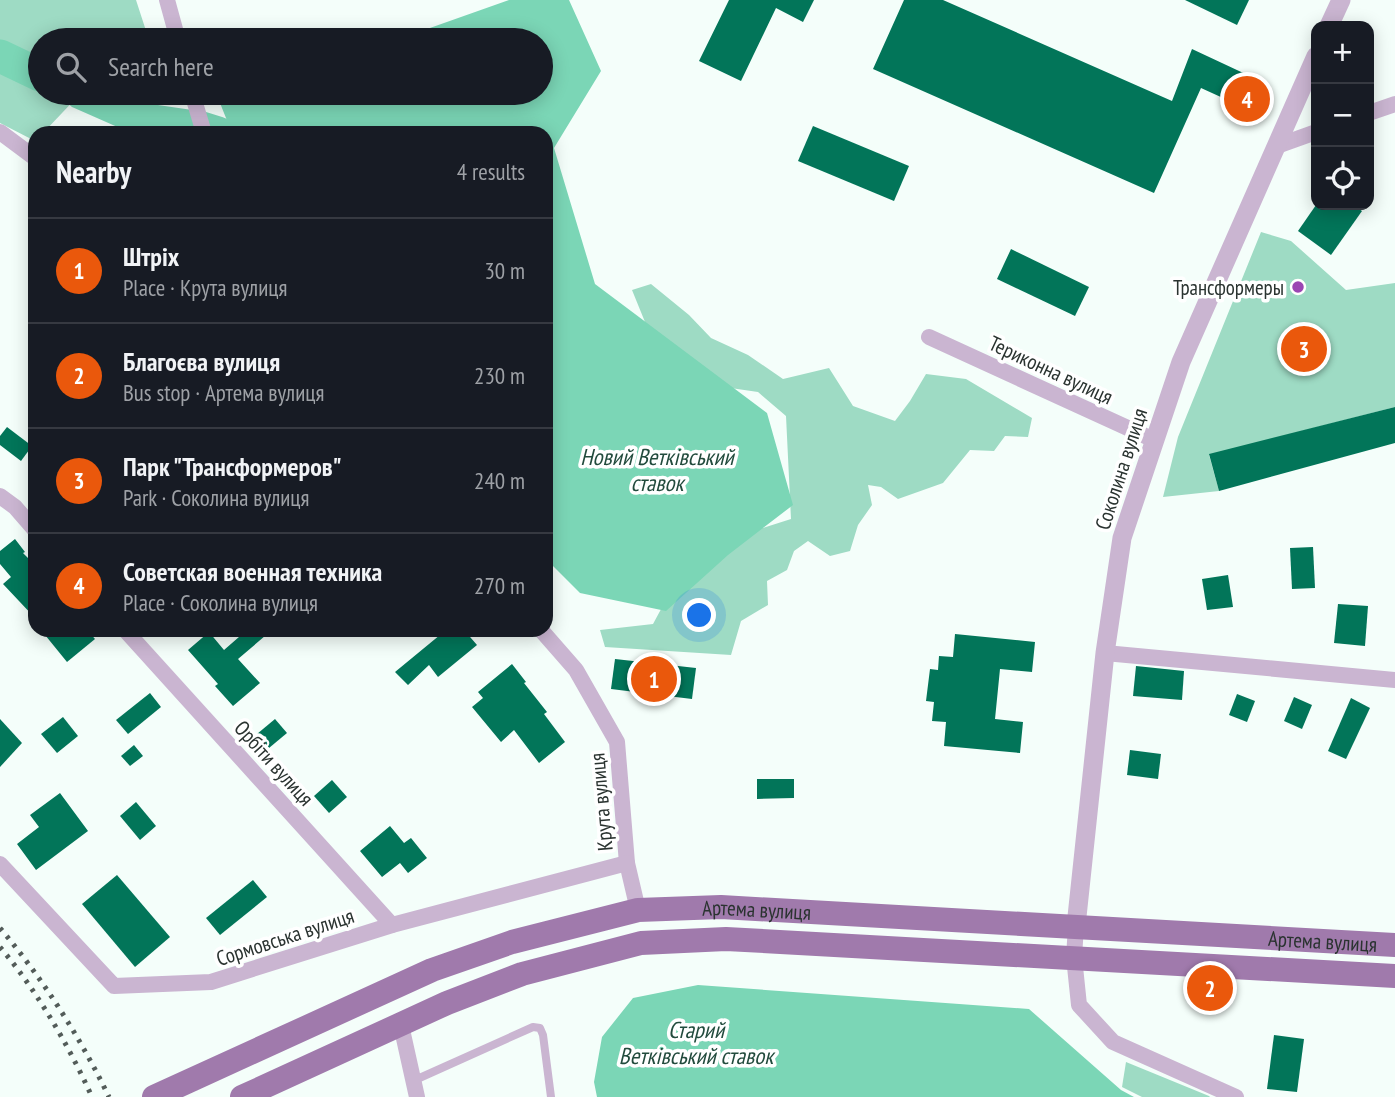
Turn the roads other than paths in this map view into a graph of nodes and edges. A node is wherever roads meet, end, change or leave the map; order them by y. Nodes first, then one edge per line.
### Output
1 (167, 0) edge
2 (1341, 0) edge
3 (1331, 21) edge
4 (175, 28) edge
5 (1311, 67) edge
6 (1395, 104) edge
7 (196, 105) edge
8 (1374, 111) edge
9 (202, 126) edge
10 (0, 132) edge
11 (1311, 134) edge
12 (1277, 146) junction
13 (28, 153) edge
14 (929, 337) dead end
15 (1154, 440) junction
16 (0, 496) edge
17 (28, 522) edge
18 (131, 637) edge
19 (547, 637) edge
20 (1105, 653) junction
21 (1395, 680) edge
22 (626, 863) junction
23 (0, 864) edge
24 (638, 910) junction
25 (392, 925) junction
26 (1076, 926) junction
27 (1395, 945) edge
28 (1074, 957) junction
29 (1395, 976) edge
30 (401, 1025) junction
31 (415, 1080) junction
32 (154, 1097) edge
33 (242, 1097) edge
34 (417, 1097) edge
35 (551, 1097) edge
36 (1236, 1097) edge

1 - 4 street
2 - 3 street
5 - 12 street, Соколина вулиця
6 - 8 street
7 - 9 street
10 - 13 street
11 - 12 street
12 - 15 street, Соколина вулиця
14 - 15 street, Териконна вулиця
15 - 20 street, Соколина вулиця
16 - 17 street
18 - 25 street, Орбіти вулиця
19 - 22 street, Крута вулиця
20 - 21 street
20 - 26 street, Соколина вулиця
22 - 24 street, Крута вулиця
22 - 25 street, Сормовська вулиця
23 - 25 street, Сормовська вулиця
24 - 26 main road, Артема вулиця
24 - 32 main road, Артема вулиця
26 - 27 main road, Артема вулиця
26 - 28 street
28 - 29 main road, Артема вулиця
28 - 30 main road, Артема вулиця
28 - 36 street
30 - 31 street
30 - 33 main road, Артема вулиця
31 - 34 street
31 - 35 lane

